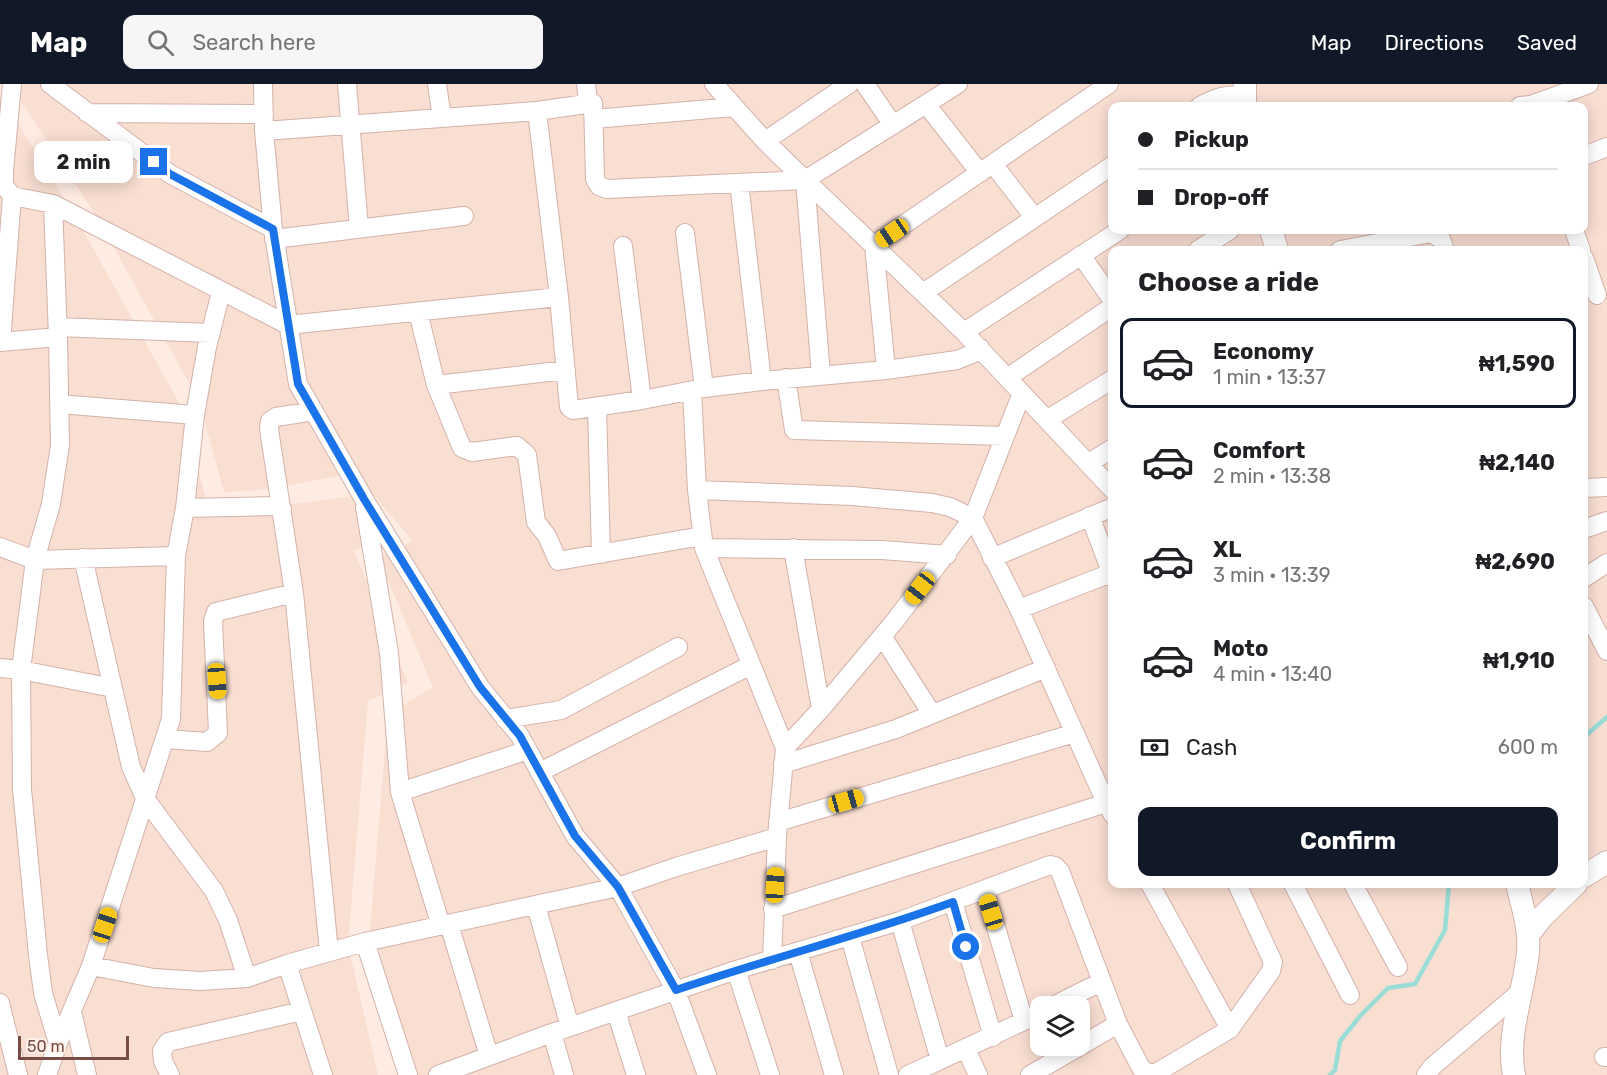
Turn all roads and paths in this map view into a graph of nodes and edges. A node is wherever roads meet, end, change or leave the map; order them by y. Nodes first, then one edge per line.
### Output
1 (50, 84) edge
2 (263, 84) edge
3 (347, 84) edge
4 (437, 84) edge
5 (586, 84) edge
6 (714, 84) edge
7 (865, 84) edge
8 (958, 84) edge
9 (1109, 84) edge
10 (1588, 84) edge
11 (8, 86) edge
12 (839, 87) edge
13 (1245, 96) edge
14 (1208, 102) edge
15 (1538, 102) edge
16 (926, 104) junction
17 (734, 107) junction
18 (537, 111) junction
19 (591, 112) junction
20 (87, 113) junction
21 (442, 118) junction
22 (264, 122) junction
23 (349, 125) junction
24 (893, 125) junction
25 (765, 141) junction
26 (1607, 147) edge
27 (1588, 154) edge
28 (986, 168) junction
29 (1108, 168) edge
30 (2, 171) edge
31 (805, 180) junction
32 (739, 183) junction
33 (12, 196) junction
34 (53, 204) junction
35 (464, 216) dead end
36 (1034, 217) junction
37 (360, 228) junction
38 (685, 233) dead end
39 (273, 234) junction
40 (1113, 234) edge
41 (1224, 234) edge
42 (1421, 234) edge
43 (874, 245) junction
44 (623, 246) dead end
45 (1204, 246) edge
46 (1360, 246) edge
47 (1081, 255) junction
48 (1588, 276) edge
49 (221, 292) junction
50 (923, 292) junction
51 (1108, 294) edge
52 (1596, 295) edge
53 (559, 297) junction
54 (1108, 309) edge
55 (418, 312) junction
56 (288, 325) junction
57 (58, 332) junction
58 (964, 332) junction
59 (211, 333) junction
60 (0, 342) edge
61 (980, 348) junction
62 (886, 369) junction
63 (566, 370) junction
64 (821, 375) junction
65 (786, 378) junction
66 (1007, 378) junction
67 (762, 381) junction
68 (1108, 382) edge
69 (436, 385) junction
70 (698, 389) junction
71 (1022, 393) junction
72 (642, 400) junction
73 (59, 404) junction
74 (597, 407) junction
75 (314, 411) junction
76 (195, 415) junction
77 (1048, 419) junction
78 (1005, 436) junction
79 (1108, 451) edge
80 (1089, 463) junction
81 (1108, 484) edge
82 (1607, 487) edge
83 (1588, 488) edge
84 (697, 490) junction
85 (364, 499) junction
86 (185, 508) junction
87 (282, 509) junction
88 (1108, 509) edge
89 (1090, 516) junction
90 (973, 518) junction
91 (1607, 521) edge
92 (1588, 528) edge
93 (703, 542) junction
94 (0, 547) edge
95 (793, 548) junction
96 (601, 554) junction
97 (947, 555) junction
98 (176, 556) junction
99 (83, 558) junction
100 (992, 558) junction
101 (35, 560) junction
102 (1108, 564) edge
103 (1605, 570) edge
104 (1108, 576) edge
105 (1588, 576) edge
106 (294, 593) junction
107 (1019, 609) junction
108 (1588, 614) edge
109 (882, 636) junction
110 (678, 647) dead end
111 (1607, 651) edge
112 (751, 665) junction
113 (0, 668) edge
114 (1046, 668) junction
115 (21, 670) junction
116 (113, 688) junction
117 (821, 709) junction
118 (932, 714) junction
119 (505, 719) junction
120 (1075, 733) junction
121 (165, 739) junction
122 (528, 750) junction
123 (784, 756) junction
124 (540, 772) junction
125 (400, 792) junction
126 (1102, 796) junction
127 (146, 800) junction
128 (1108, 806) edge
129 (777, 830) junction
130 (1607, 862) edge
131 (1588, 874) edge
132 (618, 887) junction
133 (1152, 888) edge
134 (1239, 888) edge
135 (1295, 888) edge
136 (1355, 888) edge
137 (1518, 888) edge
138 (1572, 888) edge
139 (985, 891) junction
140 (953, 902) junction
141 (536, 905) junction
142 (773, 909) junction
143 (900, 921) junction
144 (445, 925) junction
145 (1528, 935) junction
146 (850, 937) junction
147 (365, 942) junction
148 (329, 952) junction
149 (798, 952) junction
150 (772, 960) junction
151 (287, 964) junction
152 (91, 966) junction
153 (1398, 967) dead end
154 (736, 970) junction
155 (247, 978) junction
156 (1101, 982) junction
157 (676, 990) junction
158 (1520, 992) junction
159 (1350, 995) dead end
160 (1073, 996) edge
161 (0, 1003) edge
162 (302, 1011) junction
163 (616, 1011) junction
164 (72, 1012) junction
165 (1030, 1018) edge
166 (1024, 1021) junction
167 (1118, 1024) junction
168 (570, 1027) junction
169 (1230, 1029) junction
170 (552, 1033) junction
171 (993, 1036) junction
172 (58, 1044) junction
173 (966, 1050) junction
174 (489, 1056) junction
175 (940, 1060) junction
176 (449, 1073) edge
177 (18, 1075) edge
178 (47, 1075) edge
179 (87, 1075) edge
180 (170, 1075) edge
181 (323, 1075) edge
182 (408, 1075) edge
183 (564, 1075) edge
184 (636, 1075) edge
185 (707, 1075) edge
186 (770, 1075) edge
187 (834, 1075) edge
188 (889, 1075) edge
189 (908, 1075) edge
190 (978, 1075) edge
191 (1030, 1075) edge
192 (1426, 1075) edge
193 (1514, 1075) edge

1 - 20 street
2 - 22 street
3 - 23 street
4 - 21 street
5 - 19 street
6 - 17 street
7 - 24 street
8 - 16 street
9 - 28 street
10 - 15 street
11 - 30 street
12 - 25 street
13 - 14 street
16 - 24 street
16 - 28 street
17 - 19 street
17 - 25 street
18 - 19 street
18 - 21 street
18 - 53 street
19 - 32 street
20 - 22 street
20 - 39 street
21 - 23 street
22 - 23 street
22 - 39 street
23 - 37 street
24 - 31 street
25 - 31 street
26 - 27 street
28 - 36 street
28 - 43 street
29 - 36 street
30 - 33 street
31 - 32 street
31 - 43 street
31 - 64 street
32 - 67 street
33 - 34 street
33 - 60 street
34 - 49 street
34 - 57 street
35 - 37 street
36 - 50 street
37 - 39 street
38 - 70 street
39 - 56 street
40 - 47 street
41 - 45 street
42 - 46 street
43 - 50 street
43 - 62 street
44 - 72 street
47 - 51 street
47 - 58 street
48 - 52 street
49 - 56 street
49 - 59 street
50 - 58 street
53 - 55 street
53 - 63 street
54 - 66 street
55 - 56 street
55 - 69 street
56 - 75 street
57 - 59 street
57 - 60 street
57 - 73 street
58 - 61 street
59 - 76 street
61 - 62 street
61 - 66 street
62 - 64 street
63 - 69 street
63 - 74 street
64 - 65 street
65 - 67 street
65 - 78 street
66 - 71 street
67 - 70 street
68 - 77 street
69 - 96 street
70 - 72 street
70 - 84 street
71 - 77 street
71 - 78 street
72 - 74 street
73 - 76 street
73 - 101 street
74 - 96 street
75 - 85 street
75 - 87 street
76 - 86 street
77 - 80 street
78 - 90 street
79 - 80 street
80 - 81 street
82 - 83 street
84 - 90 street
84 - 93 street
85 - 119 street
85 - 125 street
86 - 87 street
86 - 98 street
87 - 106 street
88 - 89 street
89 - 100 street
89 - 102 street
90 - 97 street
90 - 100 street
91 - 92 street
93 - 95 street
93 - 96 street
93 - 112 street
94 - 101 street
95 - 97 street
95 - 117 street
97 - 109 street
98 - 99 street
98 - 121 street
99 - 101 street
99 - 116 street
100 - 107 street
101 - 115 street
103 - 105 street
104 - 107 street
106 - 121 street
106 - 148 street
107 - 114 street
108 - 111 street
109 - 117 street
109 - 118 street
110 - 119 street
112 - 123 street
112 - 124 street
113 - 115 street
114 - 118 street
114 - 120 street
115 - 116 street
115 - 172 street
116 - 127 street
117 - 123 street
118 - 123 street
119 - 122 street
120 - 126 street
120 - 129 street
121 - 127 street
122 - 124 street
122 - 125 street
123 - 129 street
124 - 132 street
125 - 144 street
126 - 128 street
126 - 142 street
127 - 152 street
127 - 155 street
129 - 132 street
129 - 142 street
130 - 131 street
132 - 141 street
132 - 157 street
133 - 169 street
134 - 169 street
135 - 159 street
136 - 153 street
137 - 145 street
138 - 145 street
139 - 140 street
139 - 156 street
139 - 166 street
140 - 143 street
140 - 171 street
141 - 144 street
141 - 168 street
142 - 150 street
143 - 146 street
143 - 175 street
144 - 147 street
144 - 174 street
145 - 158 street
146 - 149 street
146 - 188 street
147 - 148 street
147 - 182 street
148 - 151 street
149 - 150 street
149 - 187 street
150 - 154 street
151 - 155 street
151 - 162 street
152 - 155 street
152 - 164 street
154 - 157 street
154 - 186 street
156 - 160 street
156 - 167 street
157 - 163 street
157 - 185 street
158 - 192 street
158 - 193 street
161 - 177 street
162 - 180 street
162 - 181 street
163 - 168 street
163 - 184 street
164 - 172 street
164 - 179 street
165 - 166 street
166 - 171 street
167 - 169 street
167 - 191 street
168 - 170 street
170 - 174 street
170 - 183 street
171 - 173 street
172 - 178 street
173 - 175 street
173 - 190 street
174 - 176 street
175 - 189 street

